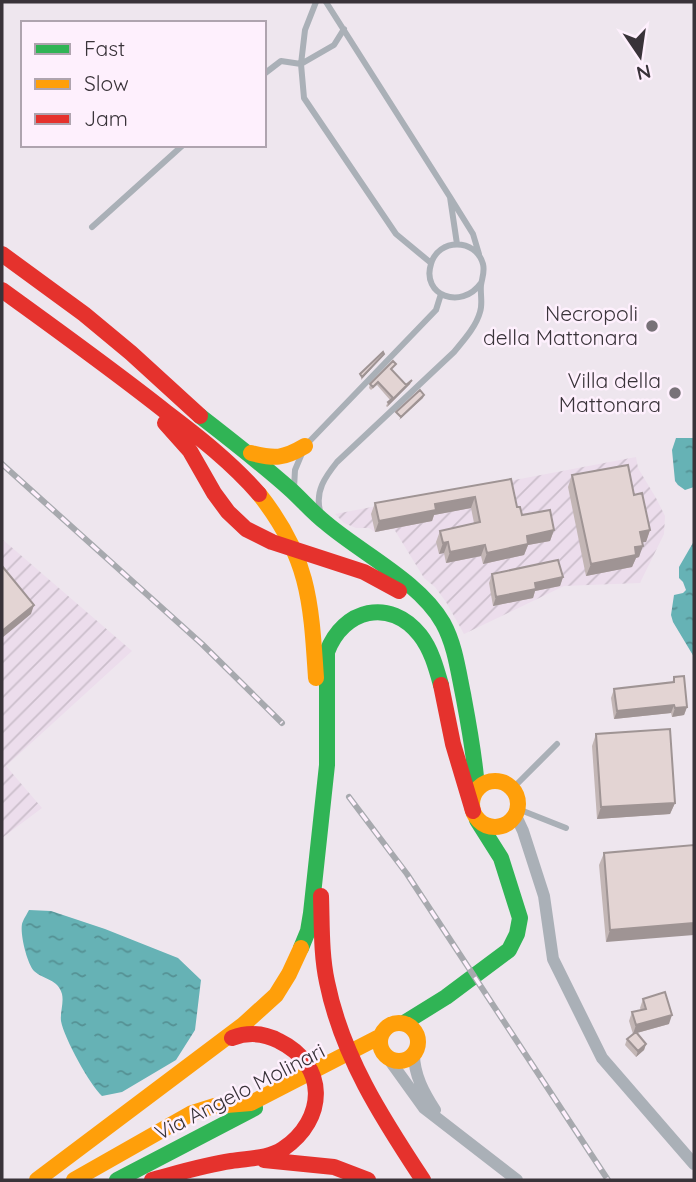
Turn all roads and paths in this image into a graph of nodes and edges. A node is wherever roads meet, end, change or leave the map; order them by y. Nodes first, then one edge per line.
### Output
1 (316, 2) edge
2 (326, 2) edge
3 (344, 29) junction
4 (301, 64) junction
5 (266, 72) edge
6 (181, 147) edge
7 (450, 197) junction
8 (92, 227) dead end
9 (457, 244) junction
10 (2, 254) edge
11 (479, 256) junction
12 (431, 262) junction
13 (481, 283) junction
14 (2, 290) edge
15 (441, 293) junction
16 (141, 393) junction
17 (305, 446) junction
18 (247, 453) junction
19 (294, 493) junction
20 (325, 523) junction
21 (457, 663) junction
22 (557, 744) dead end
23 (475, 757) junction
24 (506, 785) junction
25 (477, 789) junction
26 (475, 815) junction
27 (514, 816) junction
28 (320, 825) junction
29 (566, 828) dead end
30 (501, 859) junction
31 (446, 997) junction
32 (404, 1023) junction
33 (417, 1035) junction
34 (380, 1036) junction
35 (215, 1046) junction
36 (414, 1054) junction
37 (385, 1056) junction
38 (447, 1124) junction
39 (253, 1159) junction
40 (694, 1164) edge
41 (37, 1180) edge
42 (74, 1180) edge
43 (117, 1180) edge
44 (152, 1180) edge
45 (368, 1180) edge
46 (423, 1180) edge
47 (517, 1180) edge

1 - 4 lane
2 - 3 lane
3 - 4 lane
3 - 7 lane
4 - 5 lane
4 - 12 lane
6 - 8 lane
7 - 9 lane
7 - 11 lane
9 - 11 lane
9 - 12 lane
10 - 18 main road
11 - 13 lane
12 - 15 lane
13 - 15 lane
13 - 20 lane
14 - 16 main road
15 - 17 lane
16 - 21 main road
16 - 28 main road
17 - 18 main road
17 - 19 lane
18 - 19 main road
19 - 20 main road
20 - 21 main road
21 - 23 main road
22 - 24 lane
23 - 24 main road
23 - 25 main road
24 - 25 main road
24 - 27 main road
25 - 26 main road
26 - 27 main road
26 - 28 main road
26 - 30 main road
27 - 29 lane
27 - 30 main road
27 - 40 street
28 - 35 main road
28 - 46 main road
30 - 31 main road
31 - 32 main road
31 - 33 main road
32 - 33 main road
32 - 34 main road
33 - 36 main road
34 - 37 main road
34 - 42 main road, Via Angelo Molinari
35 - 39 main road
35 - 41 main road
36 - 37 main road
36 - 38 street
37 - 38 street
37 - 43 main road, Via Angelo Molinari
38 - 47 street
39 - 44 main road
39 - 45 main road

